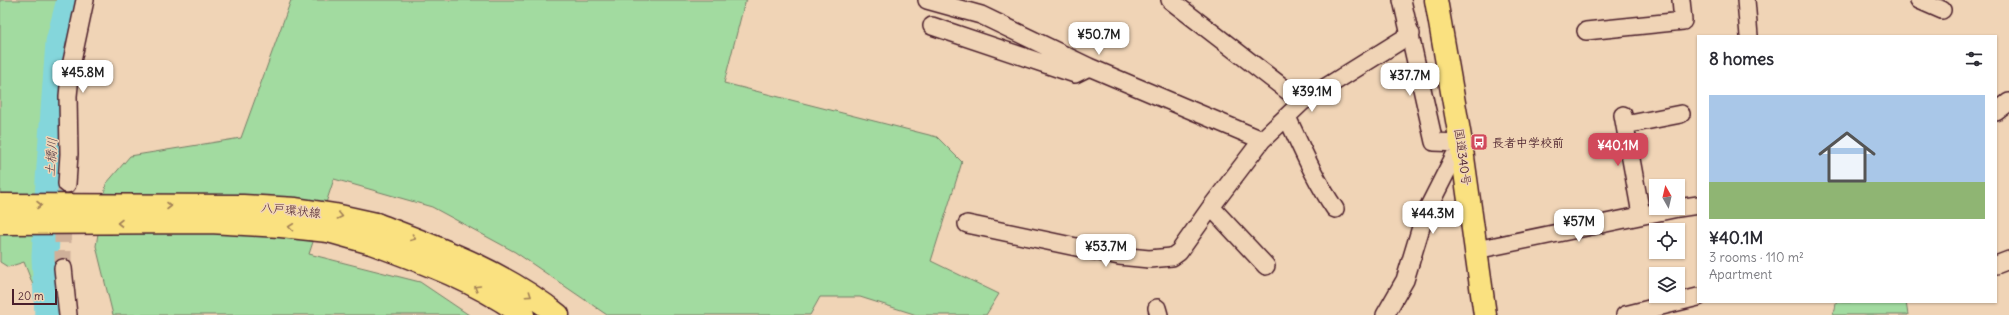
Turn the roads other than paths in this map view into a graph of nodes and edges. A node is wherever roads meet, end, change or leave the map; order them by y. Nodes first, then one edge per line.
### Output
1 (85, 0) edge
2 (927, 0) edge
3 (1170, 0) edge
4 (1402, 0) edge
5 (1436, 0) edge
6 (1681, 0) edge
7 (1746, 0) edge
8 (1919, 0) edge
9 (1942, 10) dead end
10 (932, 26) dead end
11 (1586, 31) dead end
12 (1411, 34) junction
13 (1749, 35) edge
14 (1089, 67) junction
15 (1302, 102) junction
16 (2009, 102) edge
17 (1997, 111) edge
18 (1680, 114) dead end
19 (1287, 117) junction
20 (1262, 140) junction
21 (1461, 143) junction
22 (67, 184) tunnel mouth
23 (1697, 204) edge
24 (0, 205) edge
25 (1211, 207) junction
26 (1685, 207) edge
27 (1335, 209) dead end
28 (1649, 213) edge
29 (1642, 214) junction
30 (0, 224) edge
31 (967, 224) dead end
32 (374, 233) junction
33 (1476, 250) junction
34 (2009, 260) edge
35 (1997, 265) edge
36 (1266, 266) dead end
37 (63, 268) tunnel mouth
38 (1697, 297) edge
39 (68, 315) edge
40 (523, 315) edge
41 (558, 315) edge
42 (1385, 315) edge
43 (1485, 315) edge
44 (1625, 315) edge

1 - 22 street
2 - 14 street
3 - 15 street
4 - 12 street
5 - 21 main road, 国道340号
6 - 11 street
7 - 13 street
8 - 9 street
10 - 14 street
12 - 15 street
12 - 21 street
14 - 20 street
15 - 19 street
16 - 17 street
18 - 29 street
19 - 20 street
19 - 27 street
20 - 25 street
21 - 33 main road, 国道340号
21 - 42 street
23 - 26 street
24 -> 32 main road, 八戸環状線, bridge
25 - 31 street
25 - 36 street
28 - 29 street
29 - 33 street
32 -> 30 main road, 八戸環状線, bridge
40 -> 32 main road, 八戸環状線
32 -> 41 main road, 八戸環状線
33 - 43 main road, 国道340号
34 - 35 street
37 - 39 street
38 - 44 street

